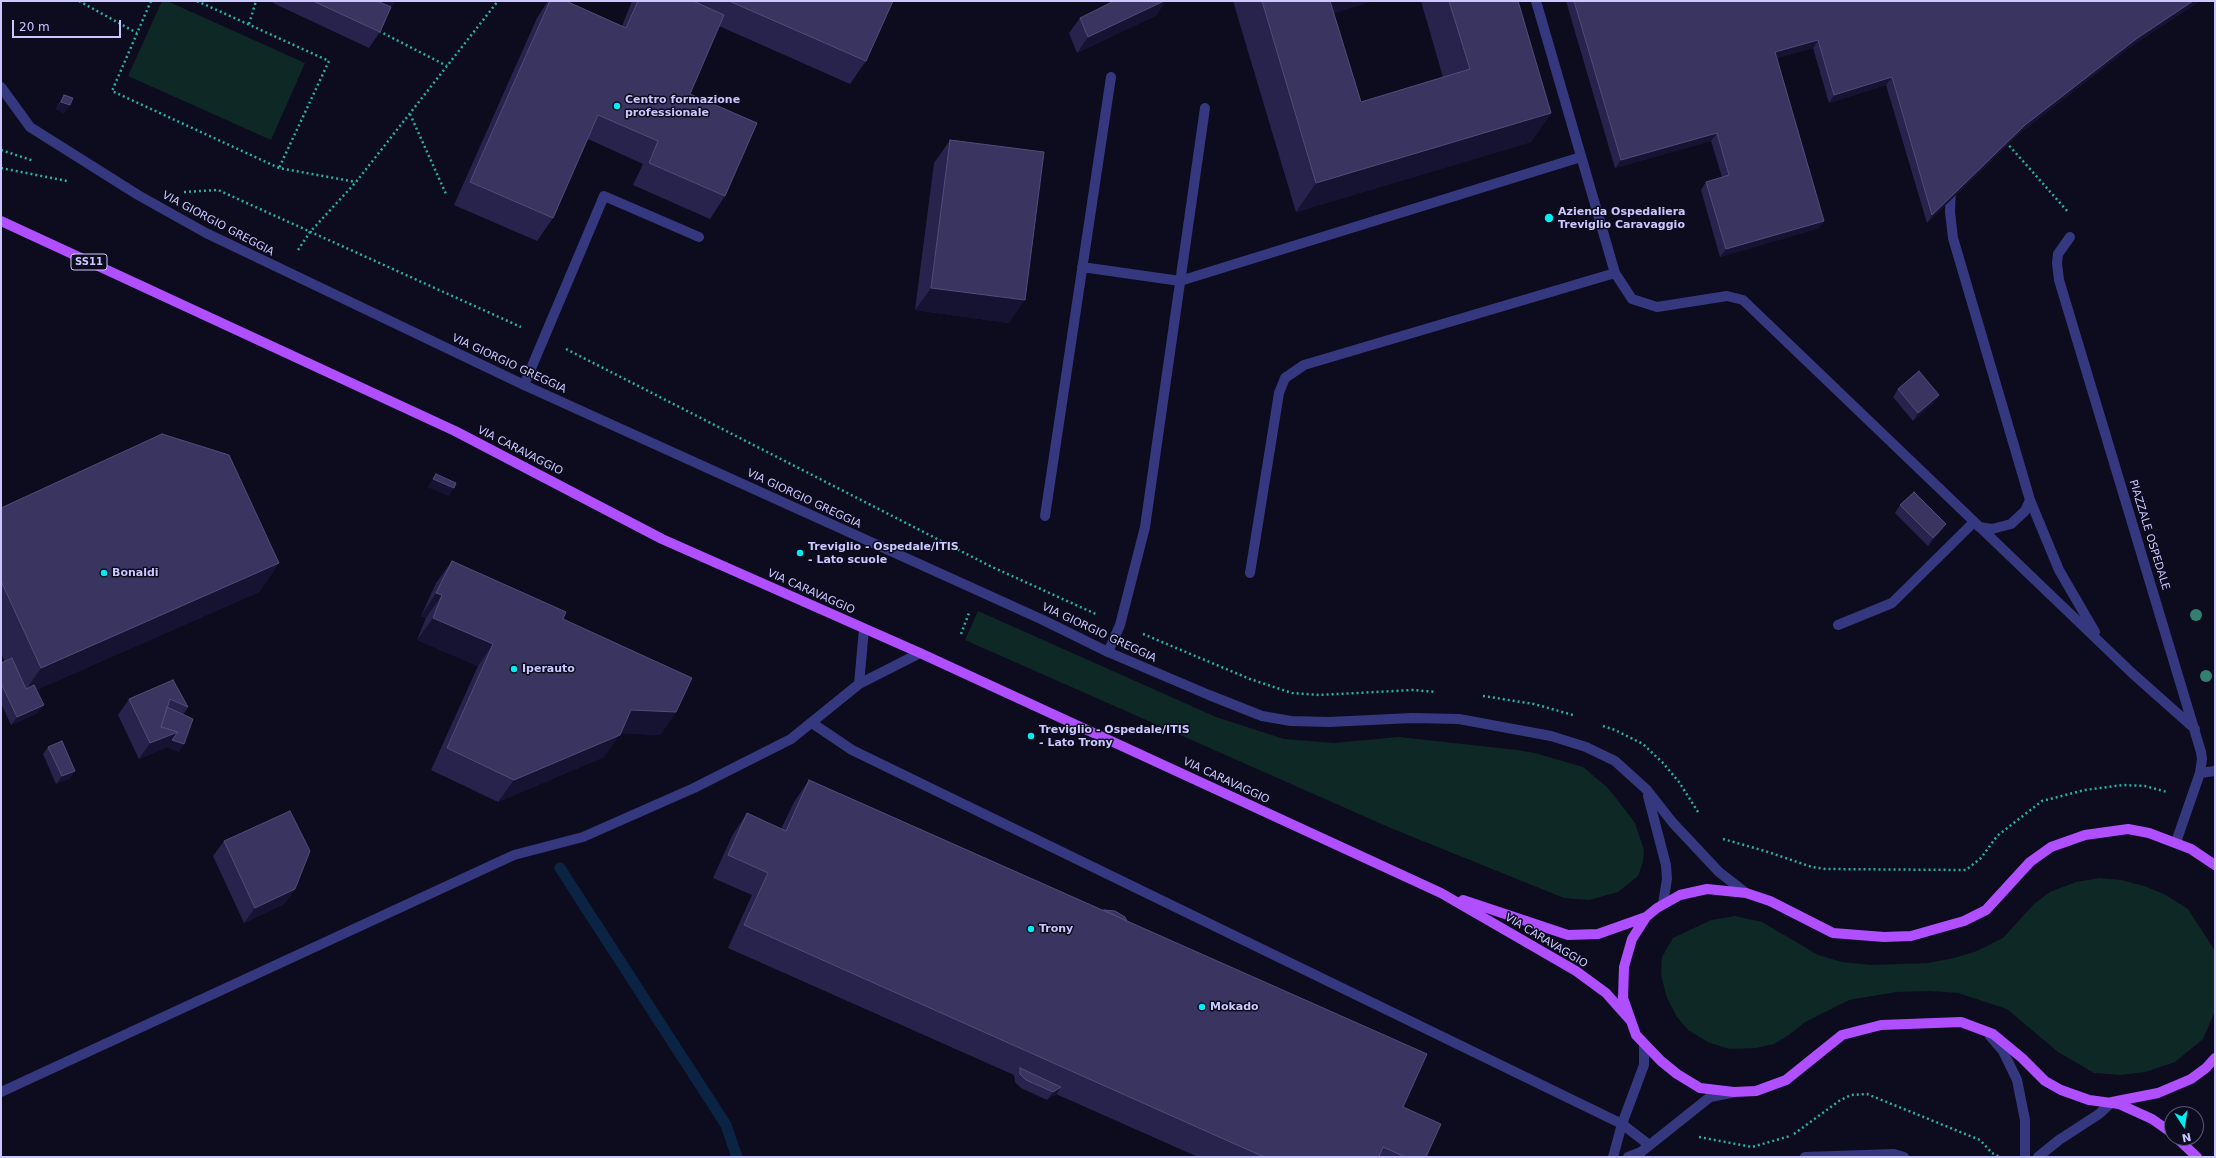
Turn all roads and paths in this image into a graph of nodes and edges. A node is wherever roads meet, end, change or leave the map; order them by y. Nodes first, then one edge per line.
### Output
1 (79, 1) edge
2 (151, 1) edge
3 (197, 1) edge
4 (256, 1) edge
5 (498, 1) edge
6 (1536, 1) edge
7 (249, 24) junction
8 (379, 31) edge
9 (137, 33) junction
10 (447, 66) junction
11 (1112, 77) dead end
12 (1, 87) edge
13 (1205, 108) dead end
14 (410, 114) junction
15 (2005, 140) edge
16 (1581, 156) junction
17 (1, 168) edge
18 (280, 168) junction
19 (1953, 178) edge
20 (69, 181) dead end
21 (356, 182) junction
22 (182, 192) dead end
23 (446, 194) dead end
24 (2072, 216) dead end
25 (1, 221) edge
26 (310, 232) junction
27 (699, 237) dead end
28 (2070, 237) dead end
29 (1082, 267) junction
30 (284, 272) junction
31 (1615, 273) junction
32 (1180, 281) junction
33 (543, 337) junction
34 (524, 385) junction
35 (2030, 500) junction
36 (1045, 516) dead end
37 (1977, 524) junction
38 (1250, 573) dead end
39 (971, 609) dead end
40 (1120, 625) junction
41 (1838, 625) dead end
42 (864, 629) junction
43 (960, 634) dead end
44 (2105, 647) junction
45 (1108, 652) junction
46 (920, 653) junction
47 (859, 684) junction
48 (812, 723) junction
49 (2195, 729) junction
50 (2215, 771) edge
51 (2200, 773) junction
52 (1647, 790) junction
53 (2176, 842) junction
54 (2215, 865) edge
55 (1441, 893) junction
56 (1746, 893) junction
57 (1663, 904) junction
58 (1646, 917) junction
59 (1630, 1020) junction
60 (1984, 1030) junction
61 (1644, 1045) junction
62 (2215, 1058) edge
63 (1, 1092) edge
64 (1734, 1092) junction
65 (2112, 1102) junction
66 (1622, 1124) junction
67 (2164, 1127) edge
68 (1695, 1137) dead end
69 (1648, 1144) junction
70 (2185, 1146) edge
71 (1642, 1154) edge
72 (1896, 1156) edge
73 (1613, 1157) edge
74 (1628, 1157) edge
75 (1805, 1157) edge
76 (2000, 1157) edge
77 (2025, 1157) edge
78 (2038, 1157) edge
79 (2197, 1157) edge

1 - 9 path
2 - 9 path
3 - 7 path
4 - 7 path
5 - 10 path
6 - 16 street
7 - 18 path
8 - 10 path
9 - 18 path
10 - 14 path
11 - 29 street
12 - 30 street, VIA GIORGIO GREGGIA
13 - 32 street
14 - 21 path
14 - 23 path
15 - 24 path
16 - 31 street
16 - 32 street
17 - 20 path
18 - 21 path
19 - 35 street
21 - 26 path
22 - 26 path
25 - 42 main road, VIA CARAVAGGIO / SS11
26 - 30 path
26 - 33 path
27 - 33 street
28 - 49 street, PIAZZALE OSPEDALE
29 - 32 street
29 - 36 street
30 - 34 street, VIA GIORGIO GREGGIA
31 - 37 street
31 - 38 street
32 - 40 street
33 - 34 street
33 - 40 path
34 - 45 street, VIA GIORGIO GREGGIA
35 - 37 street
35 - 44 street
37 - 41 street
37 - 44 street
39 - 43 path
40 - 45 street
42 - 46 main road, VIA CARAVAGGIO
42 - 47 street
44 - 49 street
45 - 52 street, VIA GIORGIO GREGGIA
46 - 47 street
46 - 55 main road, VIA CARAVAGGIO
47 - 48 street
48 - 63 street
48 - 66 street
49 - 51 street, PIAZZALE OSPEDALE
50 - 51 street
51 - 53 street, PIAZZALE OSPEDALE
52 - 56 street, VIA GIORGIO GREGGIA
52 - 57 street
53 - 54 main road, VIA CARAVAGGIO
53 - 56 main road, VIA CARAVAGGIO
55 - 58 main road, VIA CARAVAGGIO
55 - 59 main road, VIA CARAVAGGIO
56 - 57 main road, VIA CARAVAGGIO
57 - 58 main road, VIA CARAVAGGIO
58 - 59 main road, VIA CARAVAGGIO
59 - 61 main road, VIA CARAVAGGIO
60 - 64 main road, VIA CARAVAGGIO
60 - 65 main road, VIA CARAVAGGIO
60 - 77 street
61 - 64 main road, VIA CARAVAGGIO
61 - 66 street
62 - 65 main road, VIA CARAVAGGIO
64 - 69 street, VIA CARAVAGGIO
65 - 67 main road, VIA CARAVAGGIO
65 - 78 street
66 - 69 street
66 - 73 street
68 - 76 path
69 - 71 street, VIA CARAVAGGIO
70 - 79 main road
71 - 74 street, VIA CARAVAGGIO
72 - 75 street

